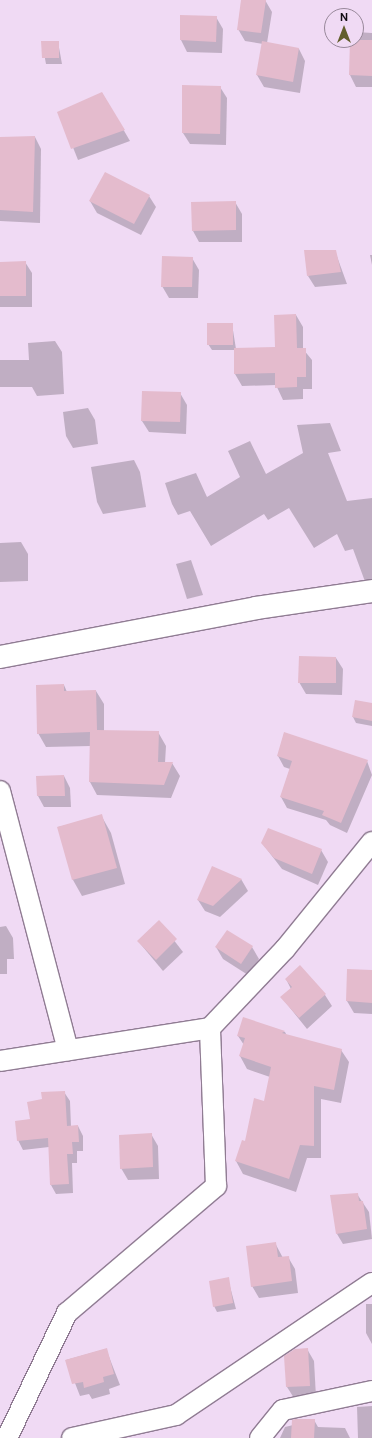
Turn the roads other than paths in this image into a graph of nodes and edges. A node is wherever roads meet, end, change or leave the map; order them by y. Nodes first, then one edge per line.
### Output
1 (372, 591) edge
2 (0, 657) edge
3 (0, 791) edge
4 (372, 842) edge
5 (210, 1028) junction
6 (68, 1050) junction
7 (0, 1061) edge
8 (372, 1283) edge
9 (372, 1391) edge
10 (7, 1438) edge
11 (72, 1438) edge
12 (260, 1438) edge

1 - 2 street
3 - 6 street
4 - 5 street
5 - 6 street
5 - 10 street
6 - 7 street
8 - 11 street
9 - 12 street

